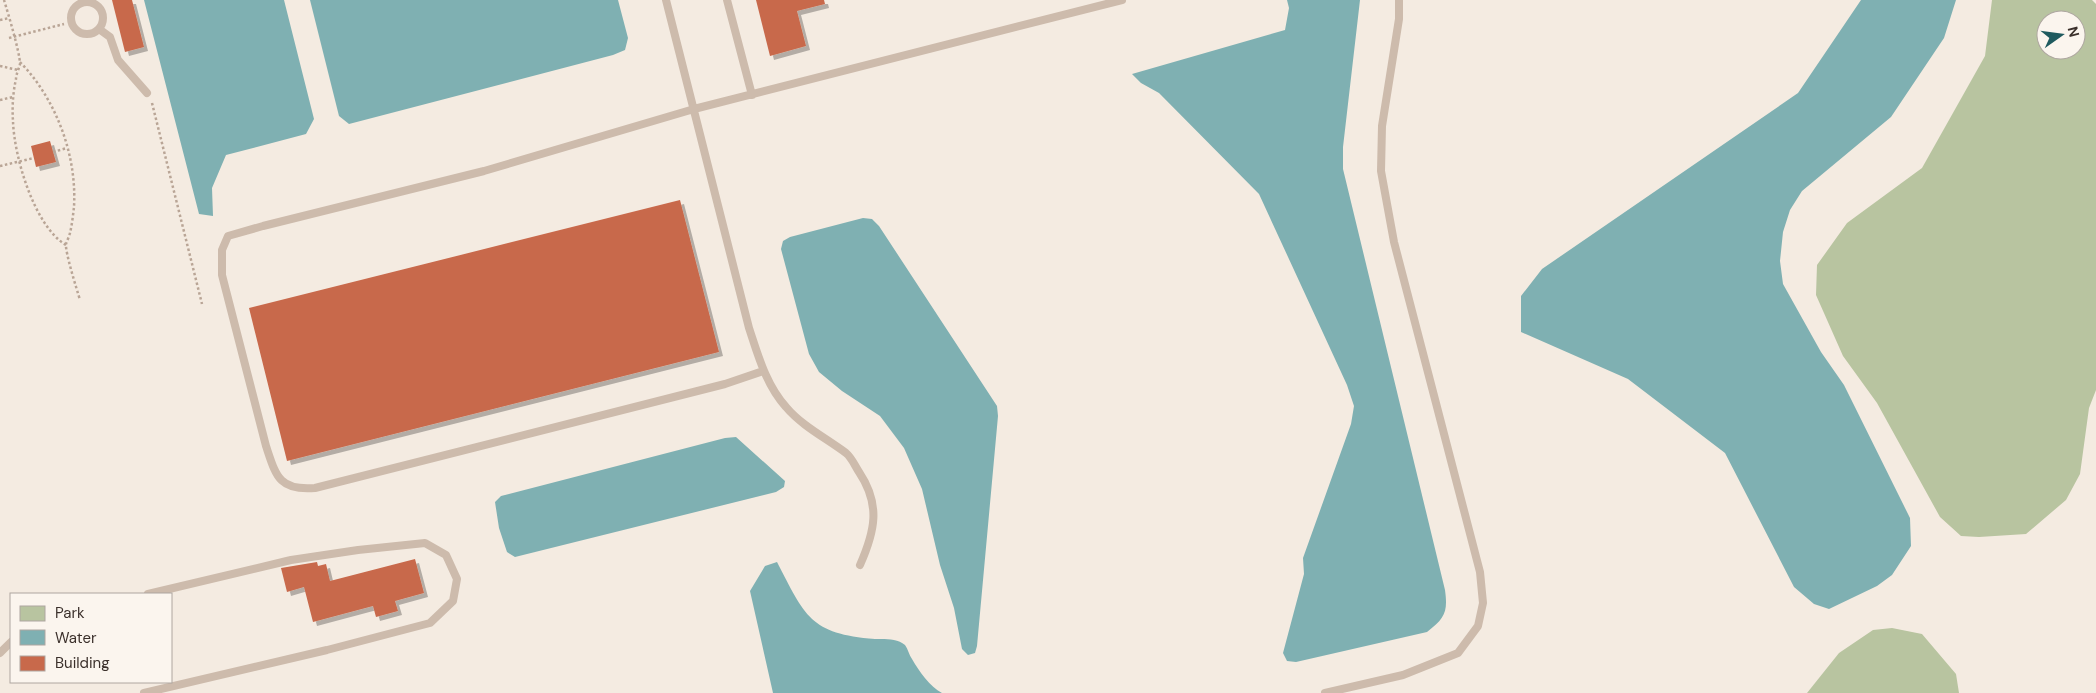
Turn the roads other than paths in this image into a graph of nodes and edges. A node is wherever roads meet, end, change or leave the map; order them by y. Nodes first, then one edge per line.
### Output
1 (666, 0) edge
2 (727, 0) edge
3 (1122, 0) edge
4 (1398, 0) edge
5 (89, 1) edge
6 (100, 29) junction
7 (147, 93) road end
8 (752, 95) junction
9 (694, 109) junction
10 (763, 371) junction
11 (860, 565) dead end
12 (152, 593) edge
13 (10, 643) edge
14 (0, 653) edge
15 (144, 693) edge
16 (1326, 693) edge

1 - 9 lane
2 - 8 lane
3 - 8 lane
4 - 16 lane
5 - 6 lane
5 - 6 lane
6 - 7 lane
8 - 9 lane
9 - 10 lane
9 - 10 lane
10 - 11 lane
12 - 15 lane
13 - 14 lane

